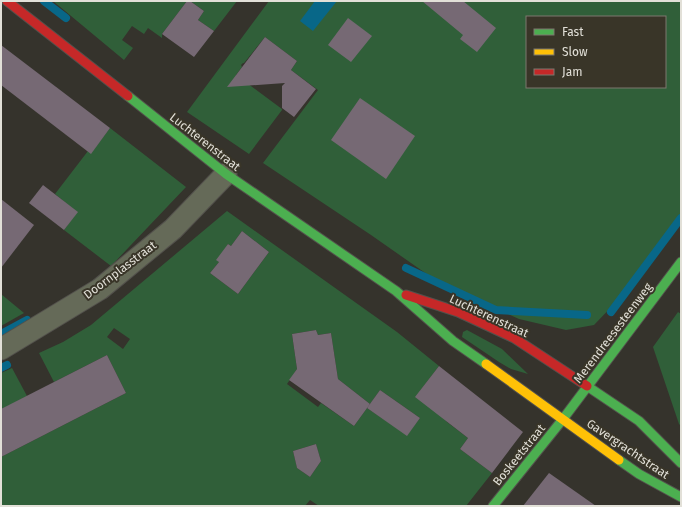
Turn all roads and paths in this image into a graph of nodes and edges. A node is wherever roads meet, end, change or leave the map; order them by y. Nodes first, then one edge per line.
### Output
1 (7, 1) edge
2 (226, 174) junction
3 (681, 262) edge
4 (396, 292) junction
5 (1, 349) edge
6 (588, 386) junction
7 (563, 419) junction
8 (681, 463) edge
9 (681, 497) edge
10 (493, 506) edge

1 - 2 street, Luchterenstraat
2 - 4 street, Luchterenstraat
2 - 5 street, Doornplasstraat
3 - 6 street, Merendreesesteenweg
4 - 6 street, Luchterenstraat
4 - 7 street, Luchterenstraat
6 - 7 street, Merendreesesteenweg
6 - 8 street, Gavergrachtstraat
7 - 9 street, Gavergrachtstraat
7 - 10 street, Boskeetstraat

